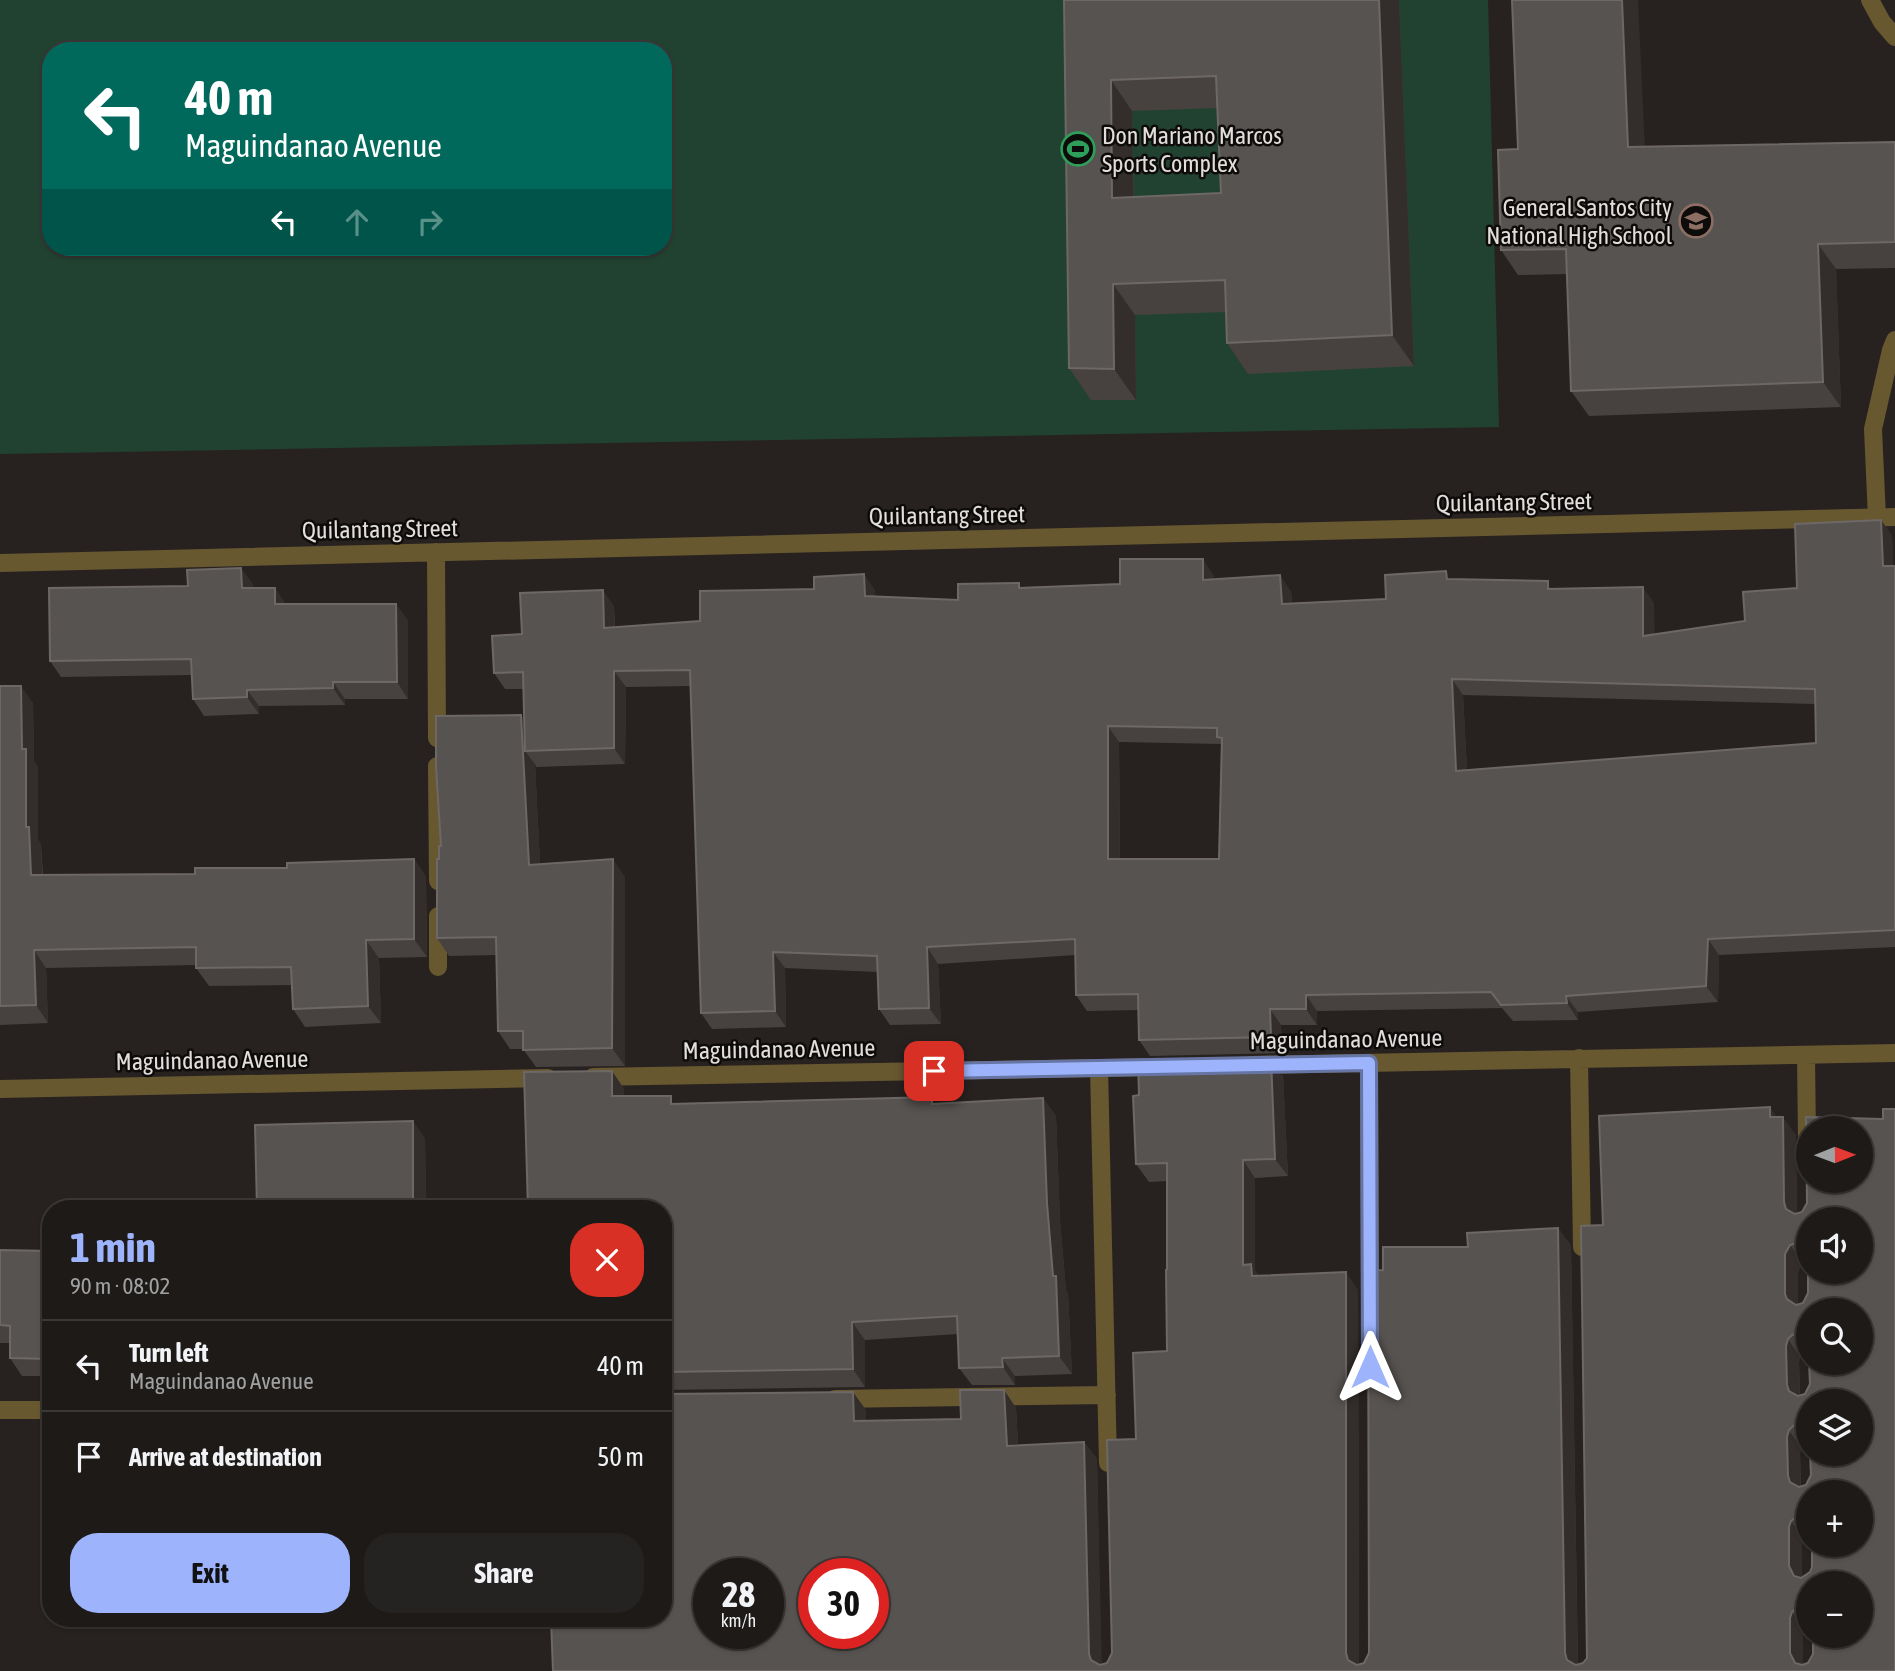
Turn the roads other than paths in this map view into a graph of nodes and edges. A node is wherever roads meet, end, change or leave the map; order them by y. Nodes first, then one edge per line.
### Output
1 (1870, 0) edge
2 (1895, 37) edge
3 (1895, 340) edge
4 (1886, 517) edge
5 (436, 552) junction
6 (0, 563) edge
7 (439, 967) edge
8 (1895, 1053) edge
9 (1806, 1055) junction
10 (1580, 1058) junction
11 (1369, 1063) junction
12 (1234, 1065) edge
13 (1180, 1066) edge
14 (1099, 1068) junction
15 (0, 1089) edge
16 (1807, 1116) edge
17 (1583, 1267) edge
18 (1370, 1312) edge
19 (1107, 1395) junction
20 (816, 1399) edge
21 (0, 1410) edge
22 (42, 1410) edge
23 (1109, 1478) edge

1 - 2 street
3 - 4 street
4 - 5 street, Quilantang Street
5 - 6 street, Quilantang Street
5 - 7 street
8 - 9 street, Maguindanao Avenue
9 - 10 street, Maguindanao Avenue
9 - 16 street
10 - 11 street, Maguindanao Avenue
10 - 17 street
11 - 12 street, Maguindanao Avenue
11 - 18 street
13 - 14 street, Maguindanao Avenue
14 - 15 street, Maguindanao Avenue
14 - 19 street
19 - 20 street
19 - 23 street
21 - 22 street

